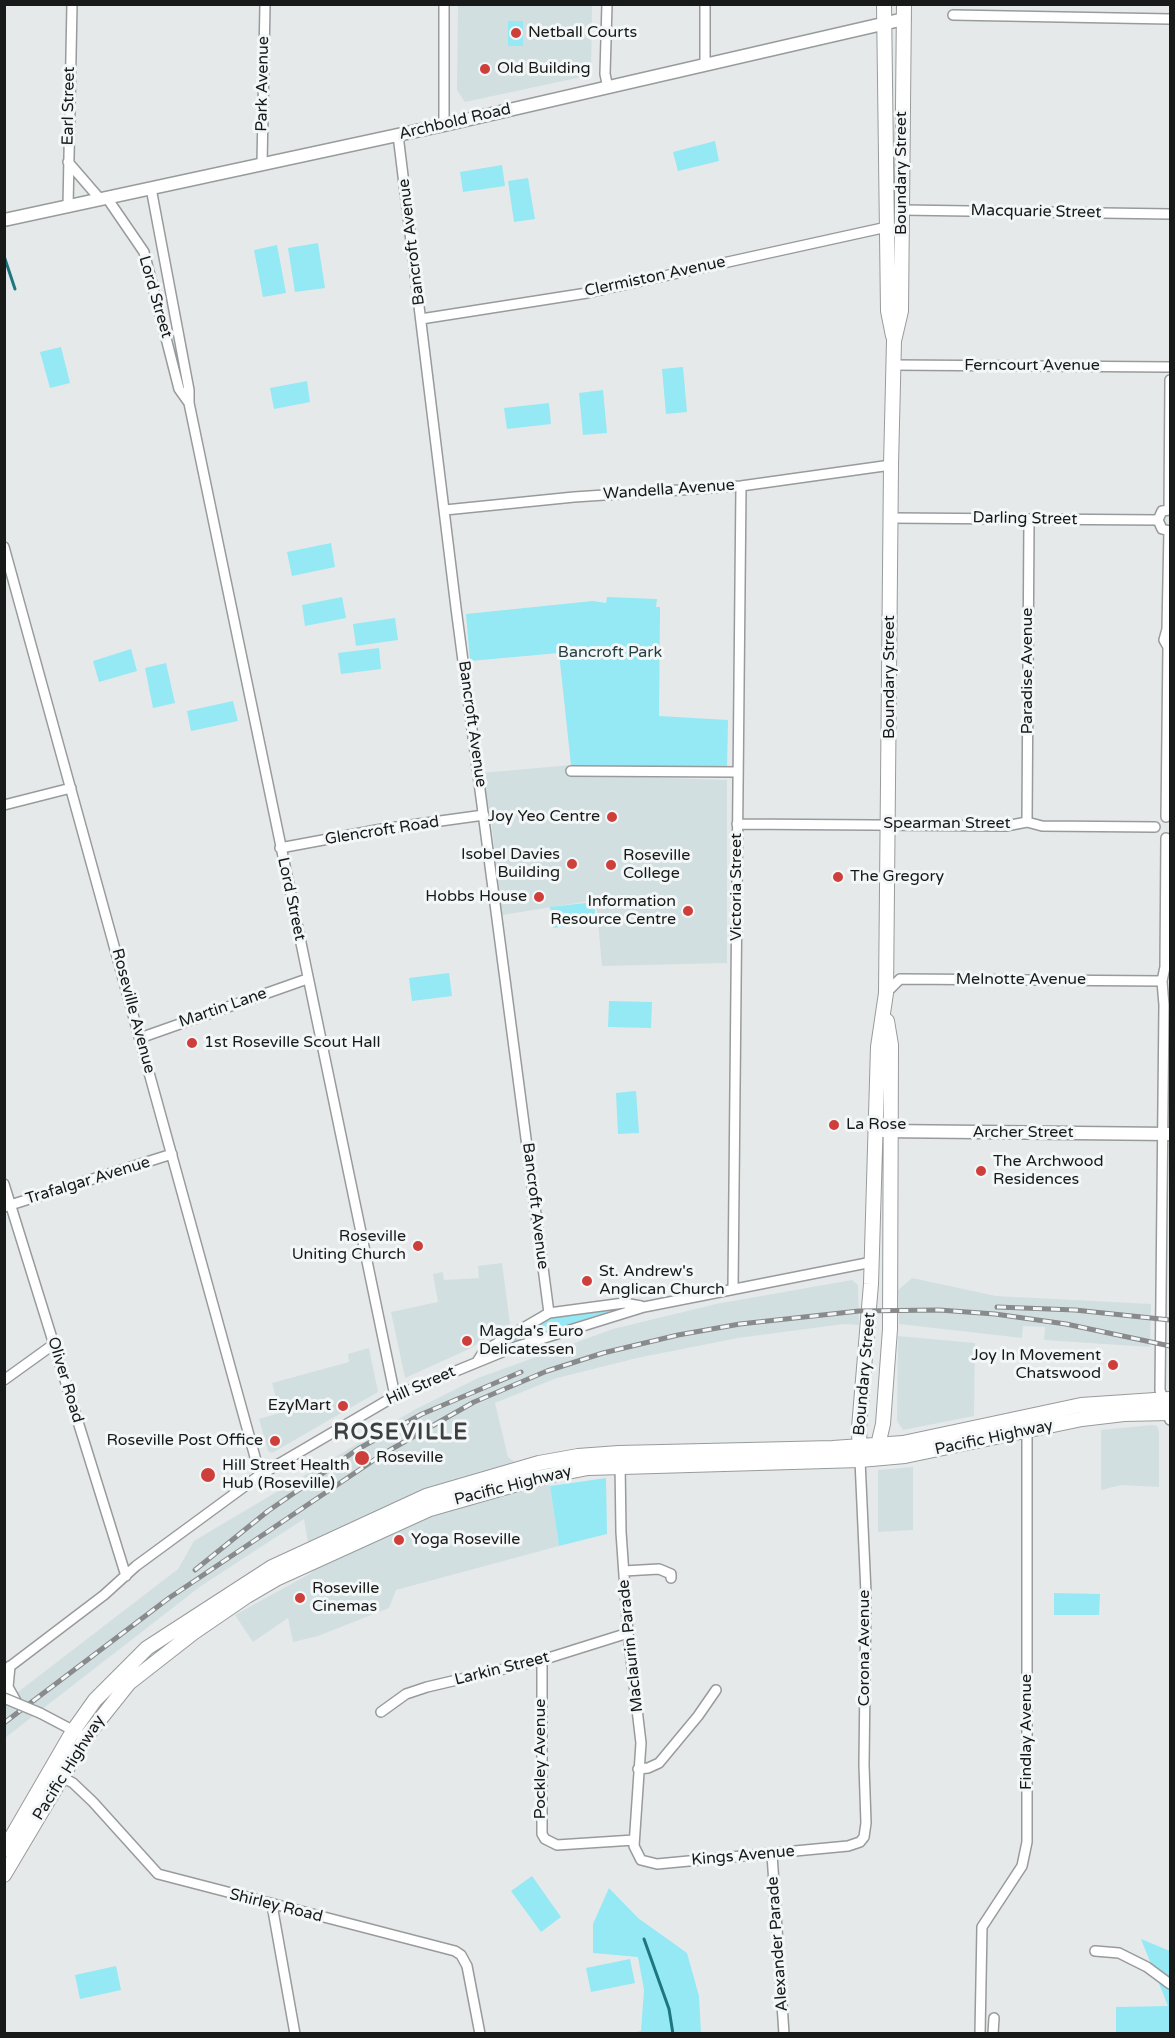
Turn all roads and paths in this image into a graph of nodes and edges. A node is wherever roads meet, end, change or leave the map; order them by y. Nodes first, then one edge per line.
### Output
1 (72, 4) edge
2 (265, 4) edge
3 (444, 4) edge
4 (606, 4) edge
5 (705, 4) edge
6 (884, 4) edge
7 (904, 4) edge
8 (953, 15) dead end
9 (1170, 19) edge
10 (904, 20) junction
11 (883, 25) junction
12 (705, 65) junction
13 (608, 88) junction
14 (444, 125) junction
15 (398, 135) junction
16 (68, 162) junction
17 (262, 164) junction
18 (151, 188) junction
19 (104, 199) junction
20 (68, 207) junction
21 (902, 210) junction
22 (1170, 214) edge
23 (4, 220) edge
24 (887, 227) junction
25 (421, 319) junction
26 (894, 341) junction
27 (893, 365) junction
28 (1170, 367) edge
29 (1170, 380) edge
30 (189, 403) junction
31 (891, 465) junction
32 (741, 486) junction
33 (1170, 509) edge
34 (445, 510) junction
35 (891, 518) junction
36 (1029, 520) junction
37 (1158, 520) junction
38 (1170, 531) edge
39 (4, 547) edge
40 (571, 771) dead end
41 (737, 772) junction
42 (70, 788) junction
43 (4, 805) edge
44 (484, 815) junction
45 (1168, 817) edge
46 (1027, 822) junction
47 (737, 824) junction
48 (889, 825) junction
49 (1155, 827) junction
50 (1168, 837) edge
51 (280, 848) junction
52 (307, 979) junction
53 (1162, 981) junction
54 (886, 993) junction
55 (885, 1012) junction
56 (140, 1038) junction
57 (875, 1131) junction
58 (890, 1131) junction
59 (1167, 1134) edge
60 (172, 1154) junction
61 (4, 1184) edge
62 (8, 1206) edge
63 (872, 1262) junction
64 (733, 1288) junction
65 (644, 1307) junction
66 (549, 1312) junction
67 (54, 1344) junction
68 (477, 1362) junction
69 (4, 1380) edge
70 (395, 1396) junction
71 (1168, 1409) edge
72 (1027, 1424) junction
73 (878, 1445) junction
74 (619, 1453) junction
75 (860, 1453) junction
76 (620, 1467) junction
77 (260, 1475) junction
78 (624, 1571) junction
79 (126, 1576) junction
80 (671, 1578) dead end
81 (628, 1633) junction
82 (542, 1659) junction
83 (7, 1668) edge
84 (716, 1690) dead end
85 (7, 1696) edge
86 (381, 1712) dead end
87 (80, 1734) junction
88 (638, 1768) junction
89 (56, 1774) junction
90 (864, 1837) joint
91 (634, 1840) junction
92 (4, 1851) edge
93 (772, 1854) junction
94 (4, 1875) edge
95 (272, 1905) junction
96 (1095, 1951) dead end
97 (1170, 1984) edge
98 (994, 2018) dead end
99 (295, 2034) edge
100 (480, 2034) edge
101 (784, 2034) edge
102 (980, 2034) edge
103 (993, 2034) edge

1 - 16 street, Earl Street
2 - 17 street, Park Avenue
3 - 14 street
4 - 13 street
5 - 12 street
6 - 11 highway, Boundary Street
7 - 10 highway, Boundary Street
8 - 9 street
10 - 11 main road, Archbold Road
10 - 21 highway, Boundary Street
11 - 12 main road, Archbold Road
11 - 24 highway, Boundary Street
12 - 13 main road, Archbold Road
13 - 14 main road, Archbold Road
14 - 15 main road, Archbold Road
15 - 17 main road, Archbold Road
15 - 25 street, Bancroft Avenue
16 - 19 street, Lord Street
16 - 20 street, Earl Street
17 - 18 main road, Archbold Road
18 - 19 main road, Archbold Road
18 - 30 street, Lord Street
19 - 20 main road, Archbold Road
19 - 30 street, Lord Street
20 - 23 main road, Archbold Road
21 - 22 street, Macquarie Street
21 - 26 highway, Boundary Street
24 - 25 street, Clermiston Avenue
24 - 26 highway, Boundary Street
25 - 34 street, Bancroft Avenue
26 - 27 highway, Boundary Street
27 - 28 street, Ferncourt Avenue
27 - 31 highway, Boundary Street
29 - 33 street
30 - 51 street, Lord Street
31 - 32 street, Wandella Avenue
31 - 35 highway, Boundary Street
32 - 34 street, Wandella Avenue
32 - 41 street, Victoria Street
33 - 37 street
34 - 44 street, Bancroft Avenue
35 - 36 street, Darling Street
35 - 48 highway, Boundary Street
36 - 37 street, Darling Street
36 - 46 street, Paradise Avenue
37 - 38 street
38 - 45 street
39 - 42 street, Roseville Avenue
40 - 41 street
41 - 47 street, Victoria Street
42 - 43 street
42 - 56 street, Roseville Avenue
44 - 51 street, Glencroft Road
44 - 66 street, Bancroft Avenue
45 - 49 street
46 - 48 street, Spearman Street
46 - 49 street, Spearman Street
47 - 48 street, Spearman Street
47 - 64 street, Victoria Street
48 - 54 highway, Boundary Street
49 - 50 street
50 - 53 street
51 - 52 street, Lord Street
52 - 56 street, Martin Lane
52 - 70 street, Lord Street
53 - 54 street, Melnotte Avenue
53 - 59 street
54 - 55 highway, Boundary Street
55 - 57 highway, Boundary Street
55 - 58 highway, Boundary Street
56 - 60 street, Roseville Avenue
57 - 58 main road, Archer Street
57 - 63 highway, Boundary Street
58 - 59 main road, Archer Street
58 - 73 highway, Boundary Street
59 - 71 street
60 - 62 street, Trafalgar Avenue
60 - 77 street, Roseville Avenue
61 - 62 street, Oliver Road
62 - 67 street, Oliver Road
63 - 64 street, Hill Street
63 - 75 highway, Boundary Street
64 - 65 street, Hill Street
65 - 66 street
65 - 68 street, Hill Street
66 - 68 street
67 - 69 street
67 - 79 street, Oliver Road
68 - 70 street, Hill Street
70 - 77 street, Hill Street
71 - 72 highway, Pacific Highway
72 - 73 highway, Pacific Highway
72 - 75 highway, Pacific Highway
72 - 102 street, Findlay Avenue
73 - 75 highway, Boundary Street
74 - 75 highway, Pacific Highway
74 - 76 street, Maclaurin Parade
74 - 87 highway, Pacific Highway
75 - 76 highway, Pacific Highway
75 - 90 street, Corona Avenue
76 - 78 street, Maclaurin Parade
76 - 87 highway, Pacific Highway
77 - 79 street, Hill Street
78 - 80 street
78 - 81 street, Maclaurin Parade
79 - 83 street, Hill Street
81 - 82 street, Larkin Street
81 - 88 street, Maclaurin Parade
82 - 86 street, Larkin Street
82 - 91 street, Pockley Avenue
83 - 85 street
84 - 88 street
85 - 87 street, bridge
87 - 89 highway, Pacific Highway
88 - 91 street, Maclaurin Parade
89 - 92 highway, Pacific Highway
89 - 94 highway, Pacific Highway
89 - 95 street, Shirley Road
90 - 93 street, Kings Avenue
91 - 93 street, Kings Avenue
93 - 101 street, Alexander Parade
95 - 99 street
95 - 100 street, Shirley Road
96 - 97 street
98 - 103 street

